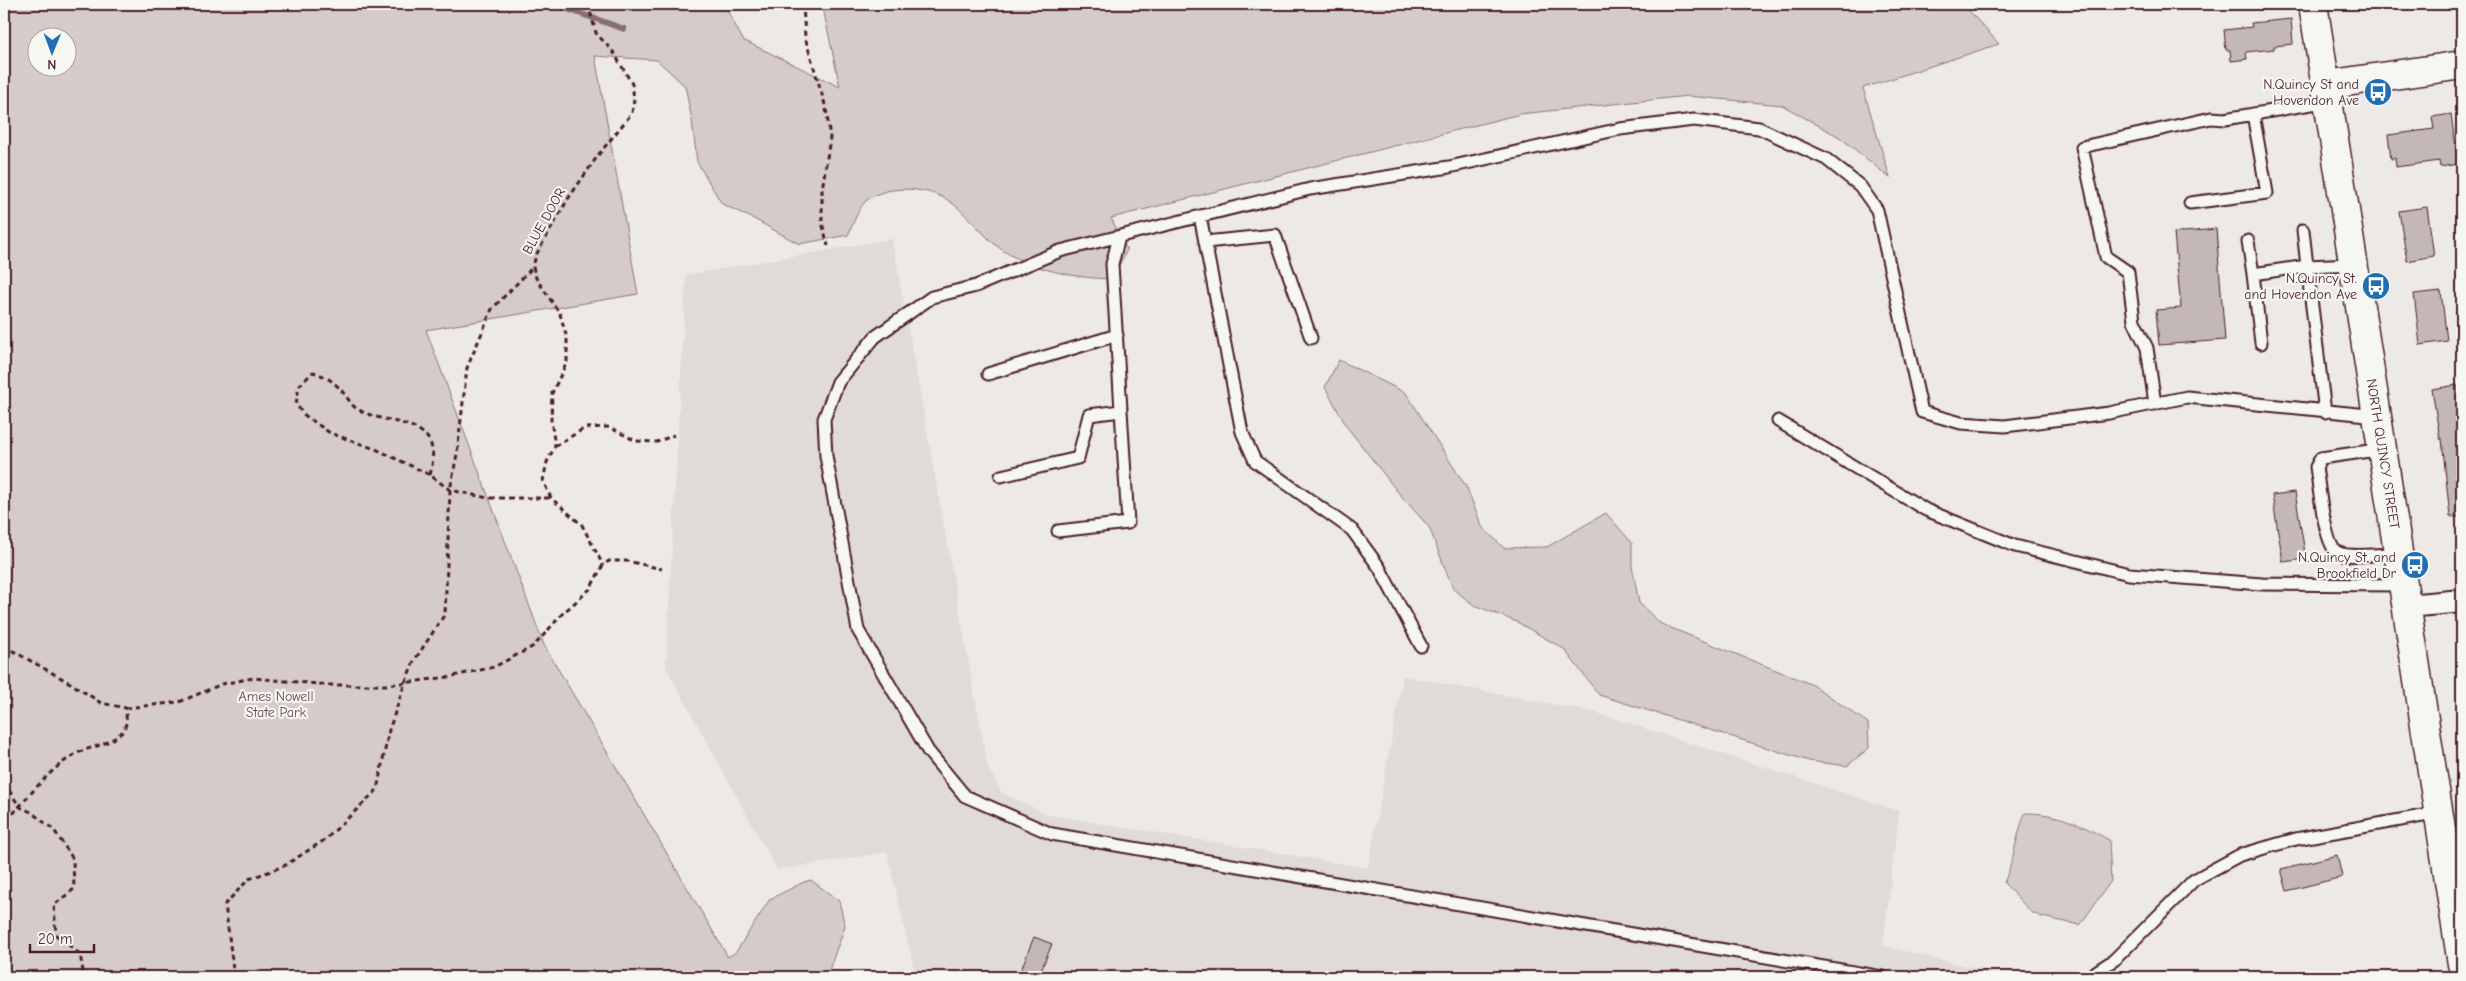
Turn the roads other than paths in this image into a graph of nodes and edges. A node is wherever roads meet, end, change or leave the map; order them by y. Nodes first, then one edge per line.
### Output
1 (2313, 4) edge
2 (2462, 65) edge
3 (2327, 93) junction
4 (2253, 114) junction
5 (2190, 203) dead end
6 (1200, 216) junction
7 (2303, 230) dead end
8 (1119, 237) junction
9 (2248, 241) dead end
10 (1206, 242) junction
11 (2354, 264) junction
12 (2307, 266) junction
13 (2253, 274) junction
14 (1117, 335) junction
15 (1311, 338) dead end
16 (2261, 343) dead end
17 (988, 374) dead end
18 (2155, 404) junction
19 (1121, 411) junction
20 (2325, 412) junction
21 (2378, 416) junction
22 (1778, 421) dead end
23 (2383, 449) junction
24 (1001, 476) dead end
25 (1058, 531) dead end
26 (2399, 553) junction
27 (2405, 596) junction
28 (2462, 601) edge
29 (1421, 646) dead end
30 (2439, 813) junction
31 (2458, 903) edge
32 (2462, 964) edge
33 (1882, 977) edge
34 (2088, 977) edge

1 - 3 main road, NORTH QUINCY STREET
2 - 3 main road
3 - 4 lane
3 - 11 main road, NORTH QUINCY STREET
4 - 5 lane
4 - 18 lane
6 - 8 lane
6 - 10 lane
6 - 18 lane
7 - 12 lane
8 - 14 lane
8 - 33 lane
9 - 13 lane
10 - 15 lane
10 - 29 lane
11 - 12 lane
11 - 21 main road, NORTH QUINCY STREET
12 - 13 lane
12 - 20 lane
13 - 16 lane
14 - 17 lane
14 - 19 lane
18 - 20 lane
19 - 24 lane
19 - 25 lane
20 - 21 lane
21 - 23 main road, NORTH QUINCY STREET
22 - 27 lane
23 - 26 main road, NORTH QUINCY STREET
23 - 26 lane
26 - 27 main road, NORTH QUINCY STREET
27 - 28 street
27 - 30 main road, NORTH QUINCY STREET
30 - 31 main road, NORTH QUINCY STREET
30 - 34 lane
31 - 32 main road, NORTH QUINCY STREET

